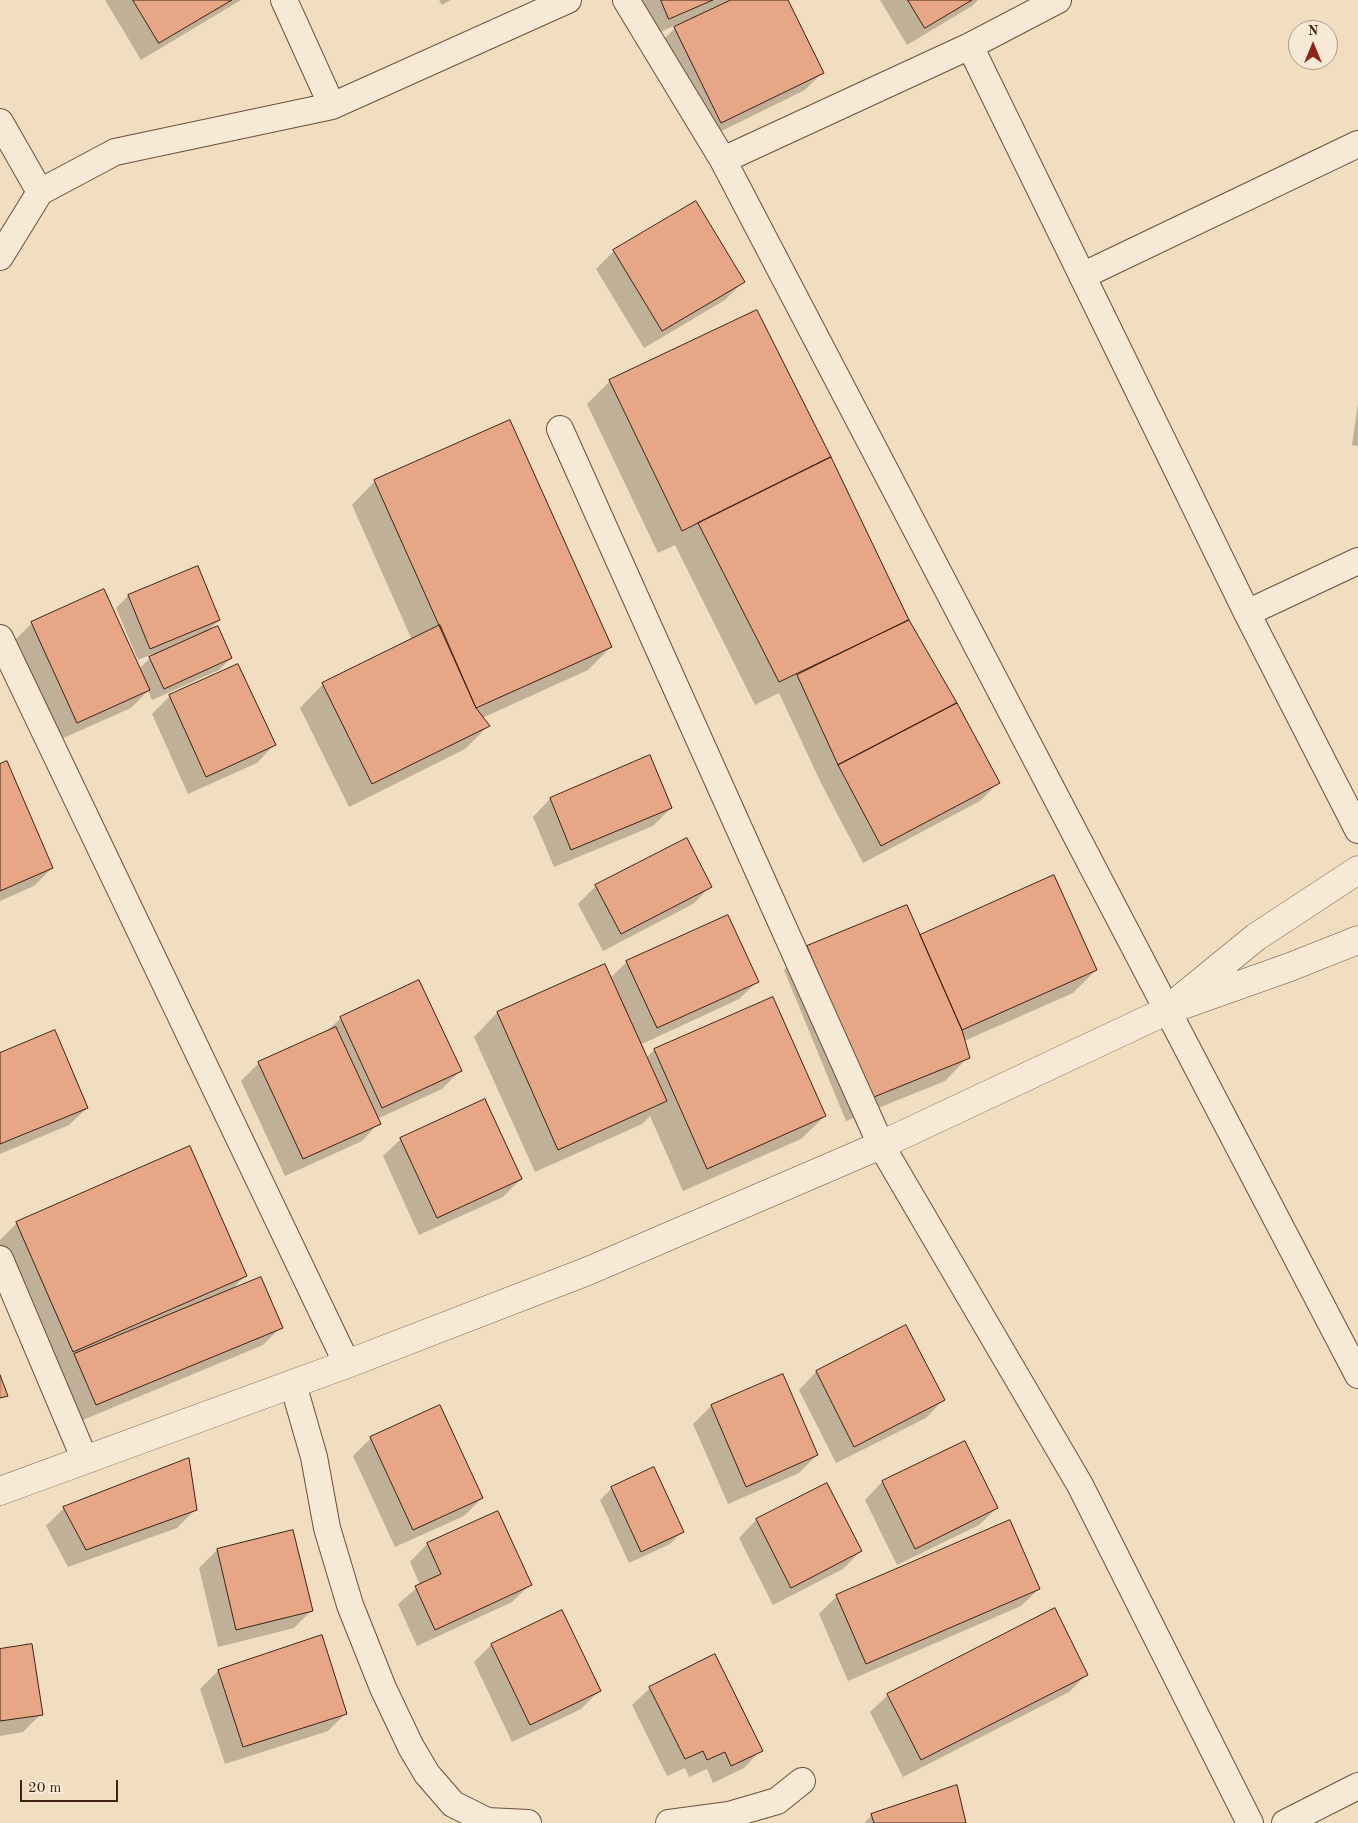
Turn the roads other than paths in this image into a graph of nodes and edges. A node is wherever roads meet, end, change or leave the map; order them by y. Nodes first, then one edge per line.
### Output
1 (284, 0) edge
2 (568, 0) edge
3 (626, 0) edge
4 (1058, 0) edge
5 (970, 46) junction
6 (332, 106) junction
7 (0, 122) edge
8 (1358, 144) edge
9 (723, 160) junction
10 (40, 192) junction
11 (0, 257) edge
12 (1082, 276) junction
13 (560, 429) dead end
14 (1358, 561) edge
15 (1247, 613) junction
16 (0, 638) edge
17 (1358, 830) edge
18 (1358, 870) edge
19 (1358, 940) edge
20 (1166, 1011) junction
21 (881, 1145) junction
22 (0, 1259) edge
23 (347, 1364) junction
24 (1358, 1375) edge
25 (293, 1384) junction
26 (85, 1460) junction
27 (0, 1491) edge
28 (802, 1781) dead end
29 (1358, 1786) edge
30 (528, 1823) edge
31 (670, 1823) edge
32 (1250, 1823) edge
33 (1285, 1823) edge

1 - 6 street
2 - 6 street
3 - 9 street
4 - 5 street
5 - 9 street
5 - 12 street
6 - 10 street
7 - 10 street
8 - 12 street
9 - 20 street
10 - 11 street
12 - 15 street
13 - 21 street
14 - 15 street
15 - 17 street
16 - 23 street
18 - 20 street
19 - 20 street
20 - 21 street
20 - 24 street
21 - 23 street
21 - 32 street
22 - 26 street
23 - 25 street
25 - 26 street
25 - 30 street
26 - 27 street
28 - 31 street
29 - 33 street

